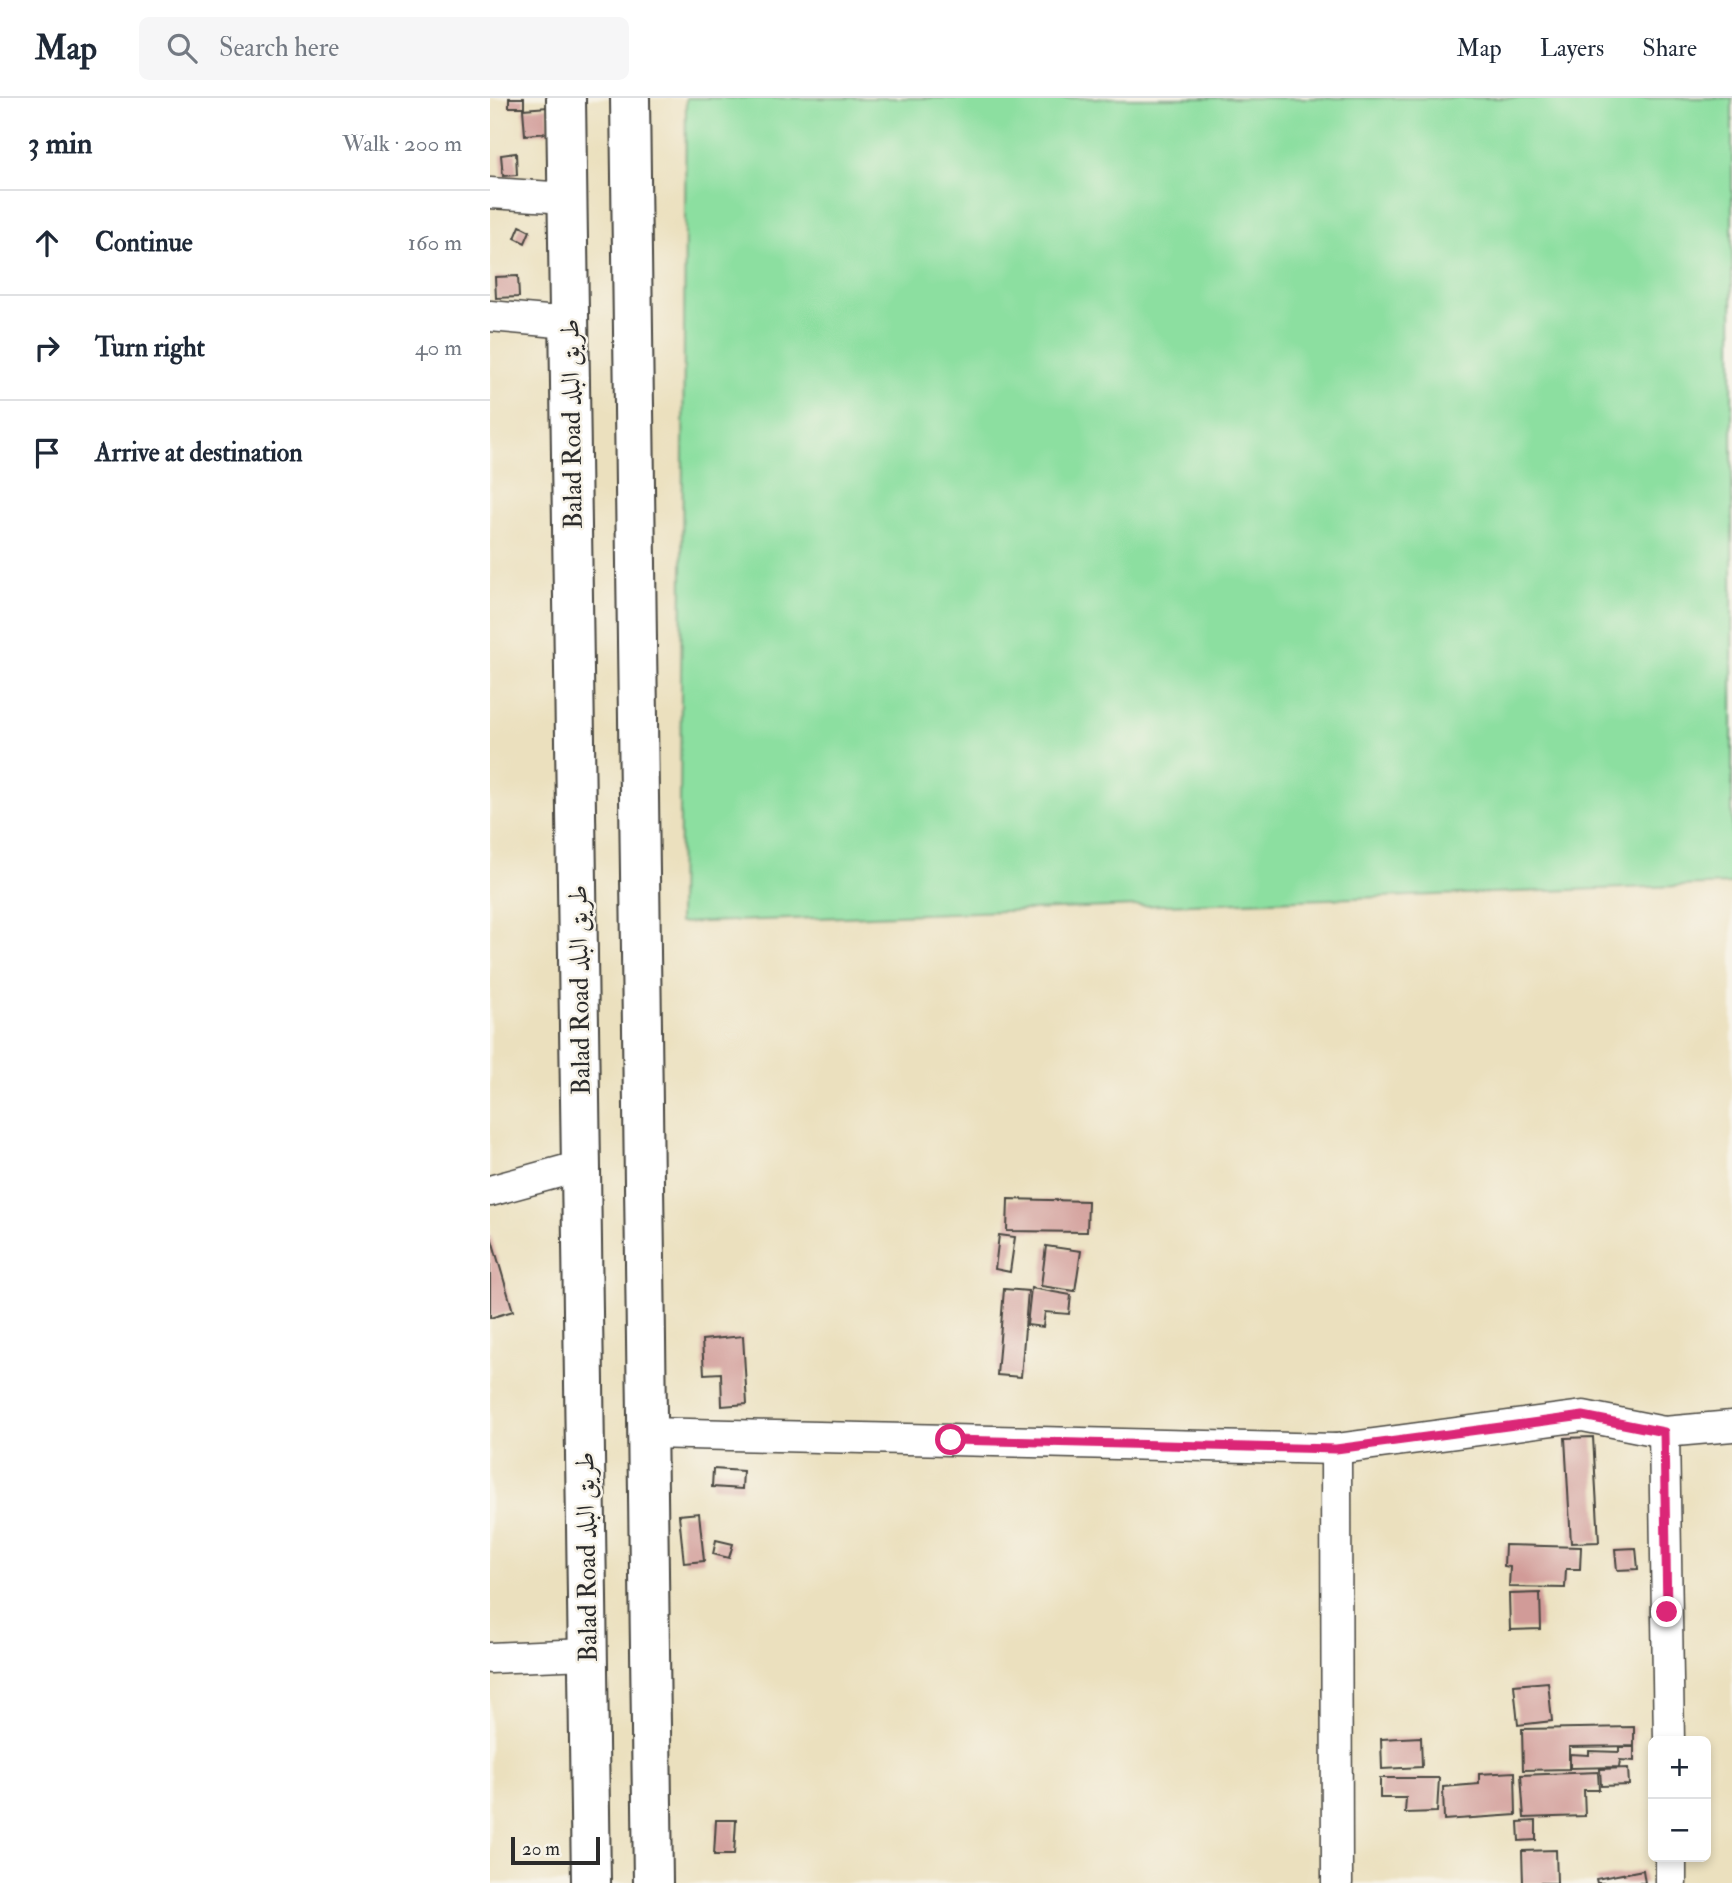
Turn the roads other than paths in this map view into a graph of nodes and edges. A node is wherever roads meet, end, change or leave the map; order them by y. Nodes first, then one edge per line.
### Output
1 (566, 98) edge
2 (630, 98) edge
3 (490, 194) edge
4 (567, 198) junction
5 (490, 316) edge
6 (569, 323) junction
7 (581, 1166) junction
8 (490, 1191) edge
9 (1732, 1426) edge
10 (1664, 1432) junction
11 (648, 1433) junction
12 (1336, 1449) junction
13 (588, 1654) junction
14 (490, 1658) edge
15 (1669, 1736) edge
16 (1671, 1862) edge
17 (591, 1883) edge
18 (653, 1883) edge
19 (1337, 1883) edge
20 (1671, 1883) edge

1 - 4 highway, Balad Road طريق البلد
2 - 11 highway
3 - 4 street
4 - 6 highway, Balad Road طريق البلد
5 - 6 street
6 - 7 highway, Balad Road طريق البلد
7 - 8 street
7 - 13 highway, Balad Road طريق البلد
9 - 10 street
10 - 12 street
10 - 15 street
11 - 12 street
11 - 18 highway
12 - 19 street
13 - 14 street
13 - 17 highway, Balad Road طريق البلد
16 - 20 street

